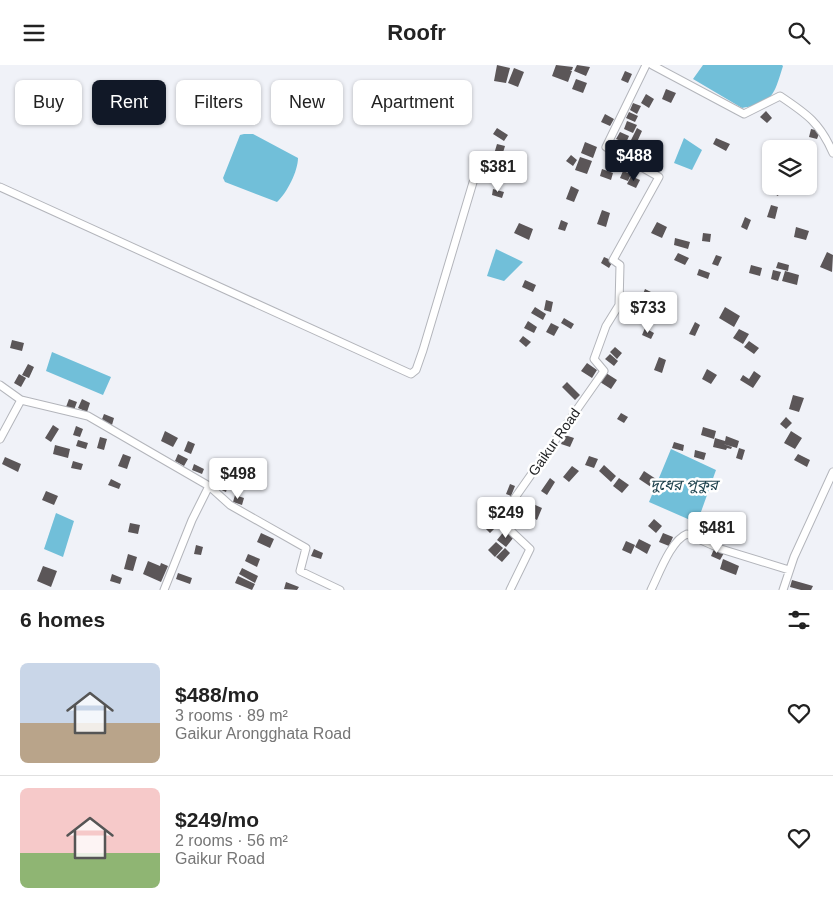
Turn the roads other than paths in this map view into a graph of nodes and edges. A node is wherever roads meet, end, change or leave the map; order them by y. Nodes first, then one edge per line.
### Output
1 (646, 65) edge
2 (652, 65) edge
3 (833, 153) edge
4 (477, 169) dead end
5 (0, 187) edge
6 (0, 385) edge
7 (21, 400) junction
8 (0, 439) edge
9 (833, 472) edge
10 (209, 486) junction
11 (789, 570) junction
12 (164, 590) edge
13 (340, 590) edge
14 (510, 590) edge
15 (651, 590) edge
16 (783, 590) edge

1 - 14 street, Gaikur Road
2 - 3 street
4 - 5 street
6 - 7 street
7 - 8 street
7 - 10 street
9 - 11 street
10 - 12 street
10 - 13 street
11 - 15 street
11 - 16 street

